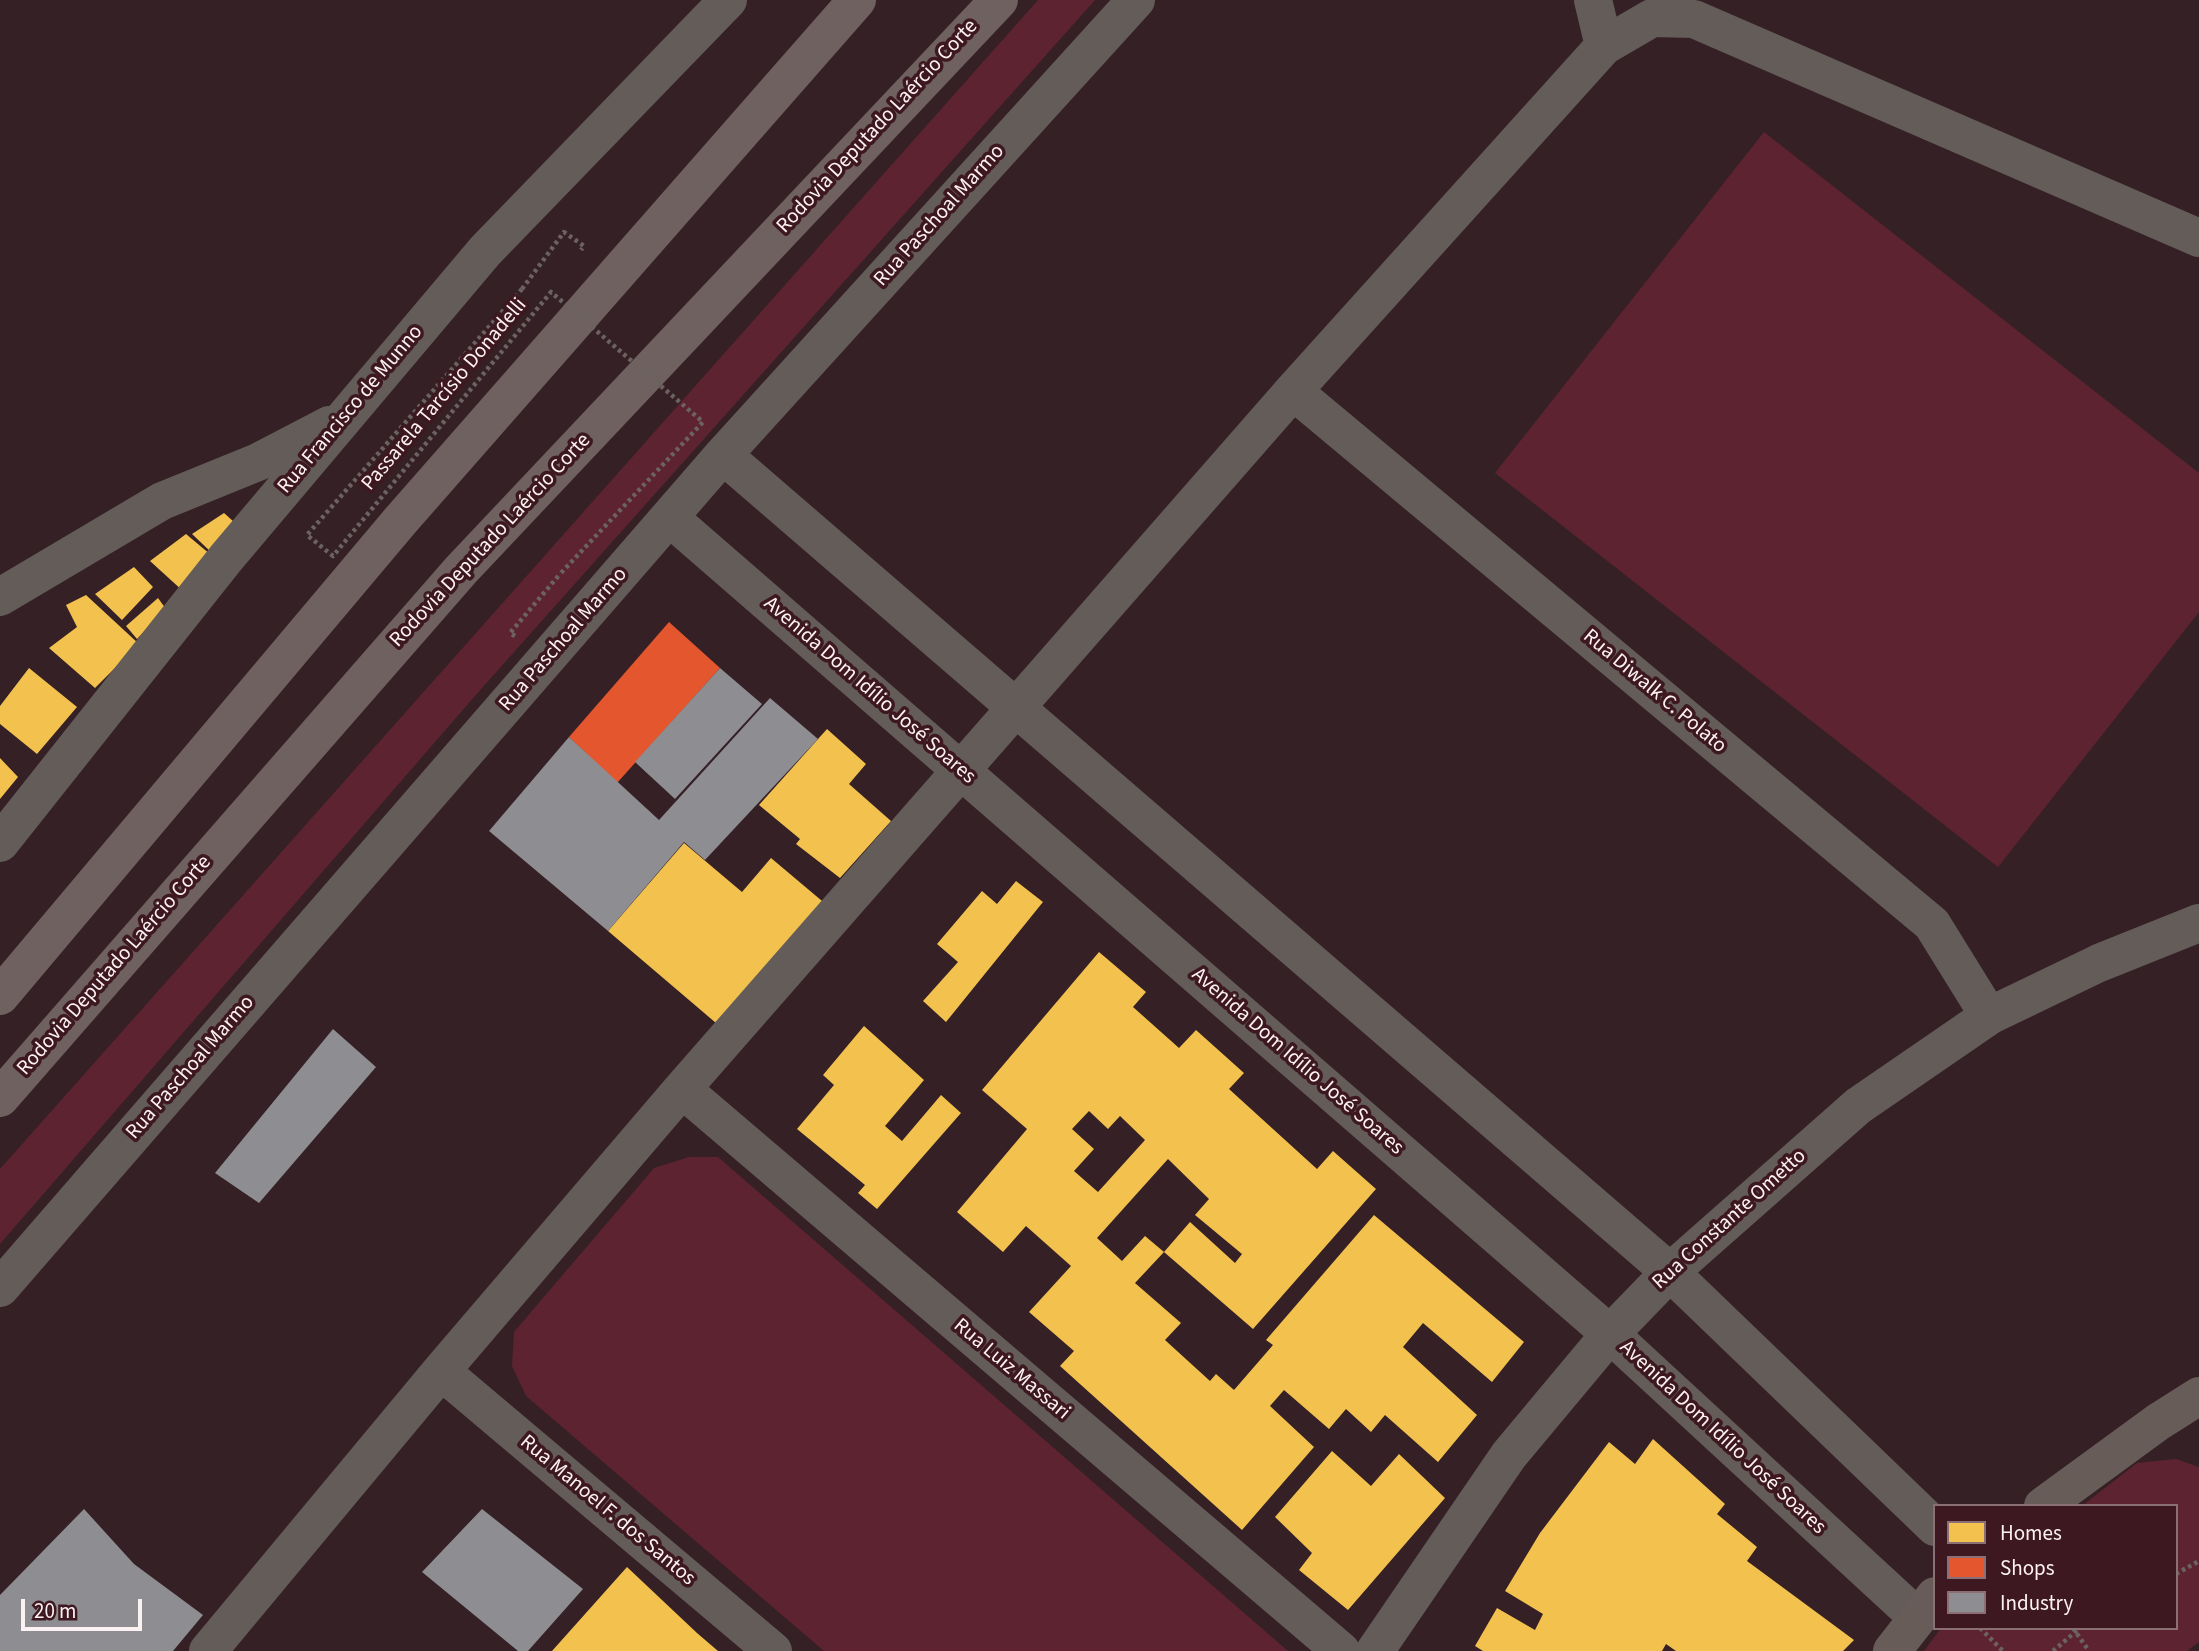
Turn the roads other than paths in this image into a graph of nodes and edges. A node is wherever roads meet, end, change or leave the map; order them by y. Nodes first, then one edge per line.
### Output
1 (727, 0) edge
2 (857, 0) edge
3 (999, 0) edge
4 (1136, 0) edge
5 (1593, 0) edge
6 (1692, 9) edge
7 (694, 18) edge
8 (1604, 46) junction
9 (2199, 238) edge
10 (1293, 391) junction
11 (346, 416) junction
12 (723, 455) junction
13 (670, 518) junction
14 (0, 597) edge
15 (1016, 708) junction
16 (961, 771) junction
17 (0, 843) edge
18 (2199, 923) edge
19 (0, 996) edge
20 (1989, 1016) junction
21 (682, 1089) junction
22 (0, 1098) edge
23 (1670, 1272) junction
24 (0, 1288) edge
25 (1610, 1334) junction
26 (441, 1371) junction
27 (2199, 1396) edge
28 (2158, 1422) junction
29 (2199, 1433) edge
30 (2046, 1504) edge
31 (1933, 1525) edge
32 (1926, 1606) edge
33 (208, 1651) edge
34 (773, 1651) edge
35 (1340, 1651) edge
36 (1375, 1651) edge
37 (1892, 1651) edge

1 - 7 street, Rua Francisco de Munno
2 - 19 highway
3 - 22 highway, Rodovia Deputado Laércio Corte
4 - 12 street, Rua Paschoal Marmo
5 - 8 street
6 - 8 street
6 - 9 street
7 - 11 street, Rua Francisco de Munno
8 - 10 street
10 - 15 street
10 - 20 street, Rua Diwalk C. Polato
11 - 14 street
11 - 17 street, Rua Francisco de Munno
12 - 13 street, Rua Paschoal Marmo
12 - 15 street
13 - 16 street, Avenida Dom Idílio José Soares
13 - 24 street, Rua Paschoal Marmo
15 - 16 street
15 - 23 street
16 - 21 street
16 - 25 street, Avenida Dom Idílio José Soares
18 - 20 street, Rua Constante Ometto
20 - 23 street, Rua Constante Ometto
21 - 26 street
21 - 35 street, Rua Luiz Massari
23 - 25 street, Rua Constante Ometto
23 - 31 street
25 - 32 street, Avenida Dom Idílio José Soares
25 - 36 street, Rua Constante Ometto
26 - 33 street
26 - 34 street, Rua Manoel F. dos Santos
27 - 28 main road
28 - 29 main road
28 - 30 main road
32 - 37 main road

